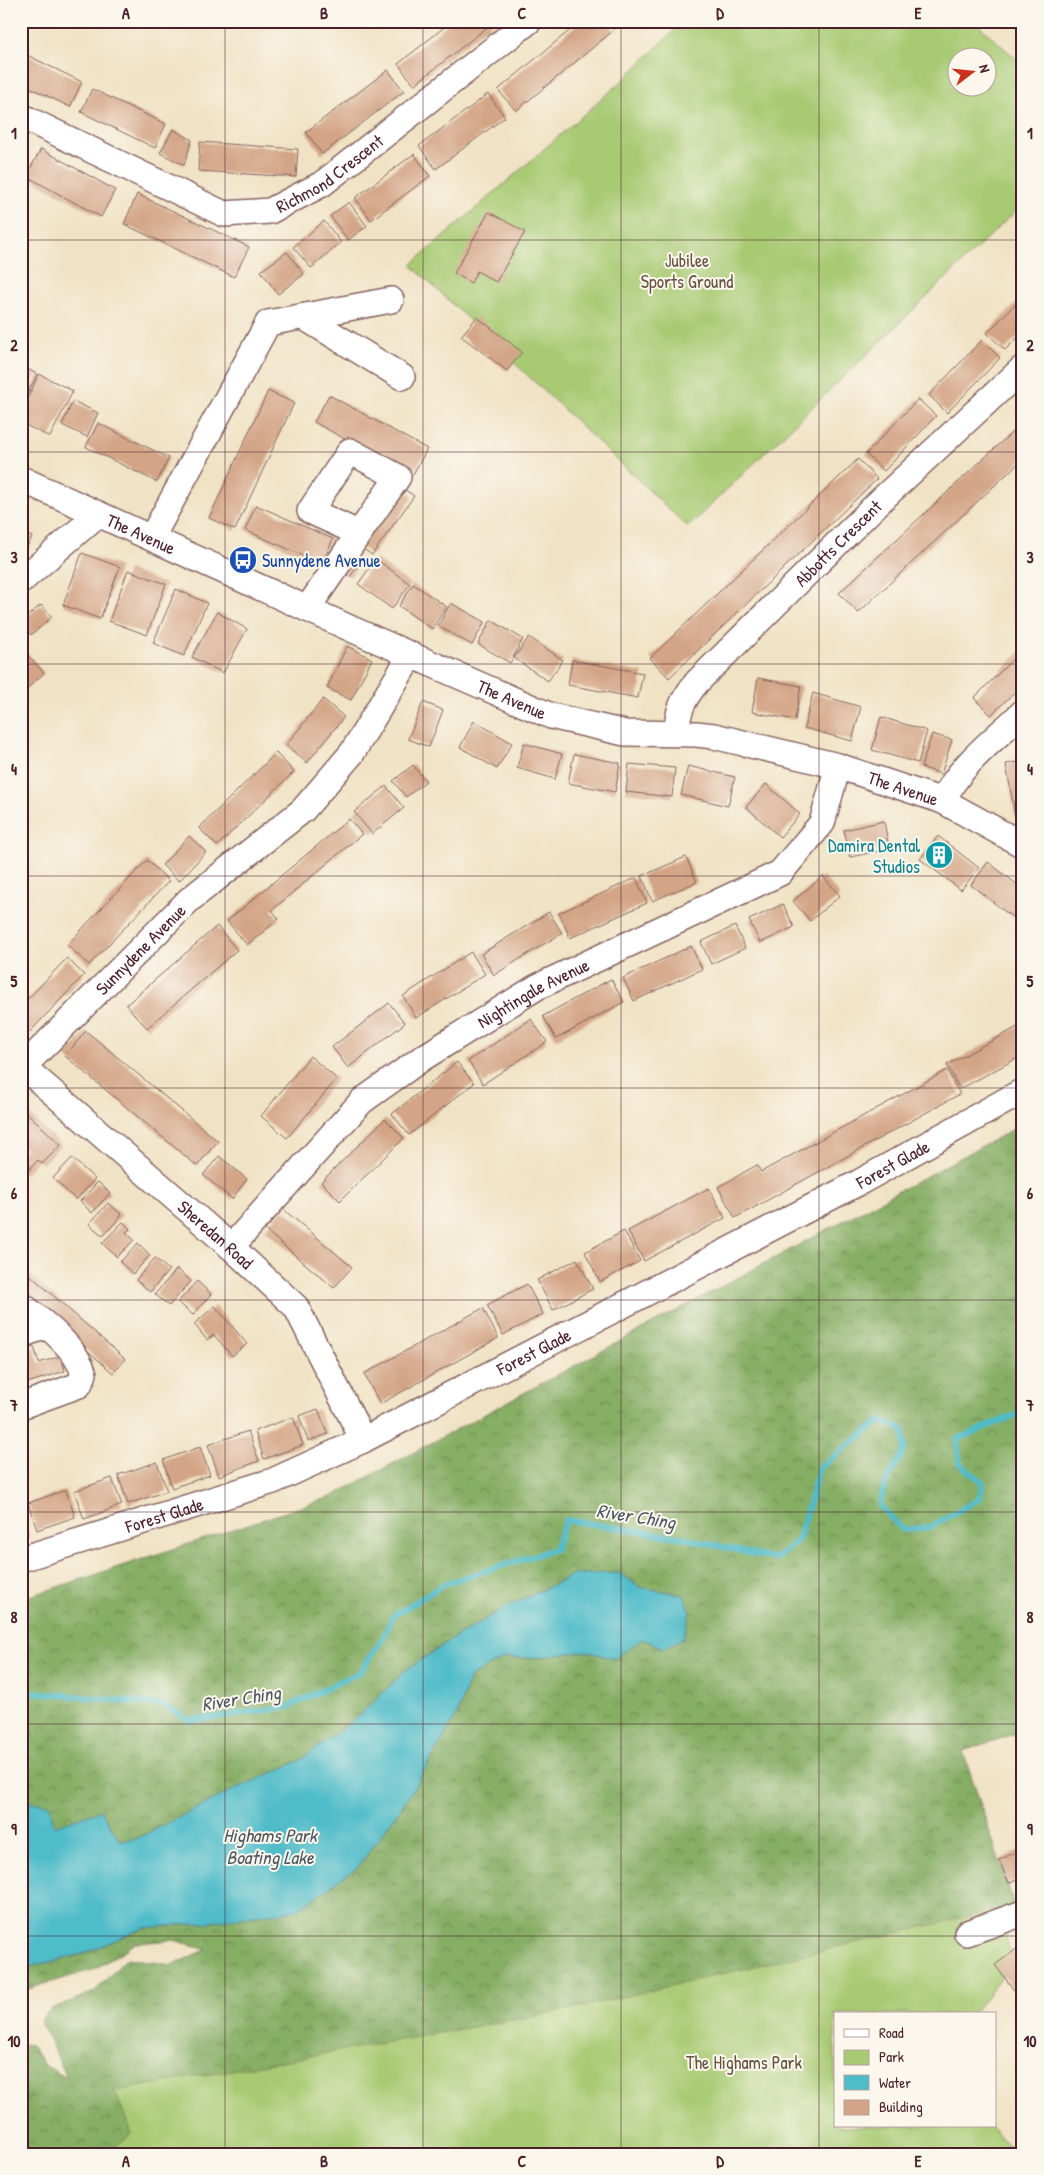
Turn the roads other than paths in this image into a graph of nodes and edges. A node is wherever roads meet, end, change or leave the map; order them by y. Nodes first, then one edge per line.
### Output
1 (529, 21) edge
2 (21, 116) edge
3 (390, 300) dead end
4 (304, 317) junction
5 (1023, 368) edge
6 (402, 377) dead end
7 (21, 479) edge
8 (98, 514) junction
9 (358, 533) dead end
10 (152, 537) junction
11 (21, 581) edge
12 (307, 609) junction
13 (411, 655) junction
14 (1023, 712) edge
15 (676, 733) junction
16 (838, 766) junction
17 (942, 801) junction
18 (1023, 845) edge
19 (22, 1067) edge
20 (1023, 1091) edge
21 (231, 1247) junction
22 (21, 1304) edge
23 (46, 1326) junction
24 (21, 1335) edge
25 (21, 1406) edge
26 (363, 1440) junction
27 (21, 1559) edge
28 (1023, 1913) edge
29 (967, 1933) dead end

1 - 2 street, Richmond Crescent
3 - 4 street
4 - 6 street
4 - 10 street
5 - 15 street, Abbotts Crescent
7 - 8 street, The Avenue
8 - 10 street, The Avenue
8 - 11 street
9 - 12 street
10 - 12 street, The Avenue
12 - 13 street, The Avenue
13 - 15 street, The Avenue
13 - 19 street, Sunnydene Avenue
14 - 17 street
15 - 16 street, The Avenue
16 - 17 street, The Avenue
16 - 21 street, Nightingale Avenue
17 - 18 street, The Avenue
19 - 21 street, Sheredan Road
20 - 26 street, Forest Glade
21 - 26 street, Sheredan Road
22 - 23 street
23 - 24 street
23 - 25 street
26 - 27 street, Forest Glade
28 - 29 street

